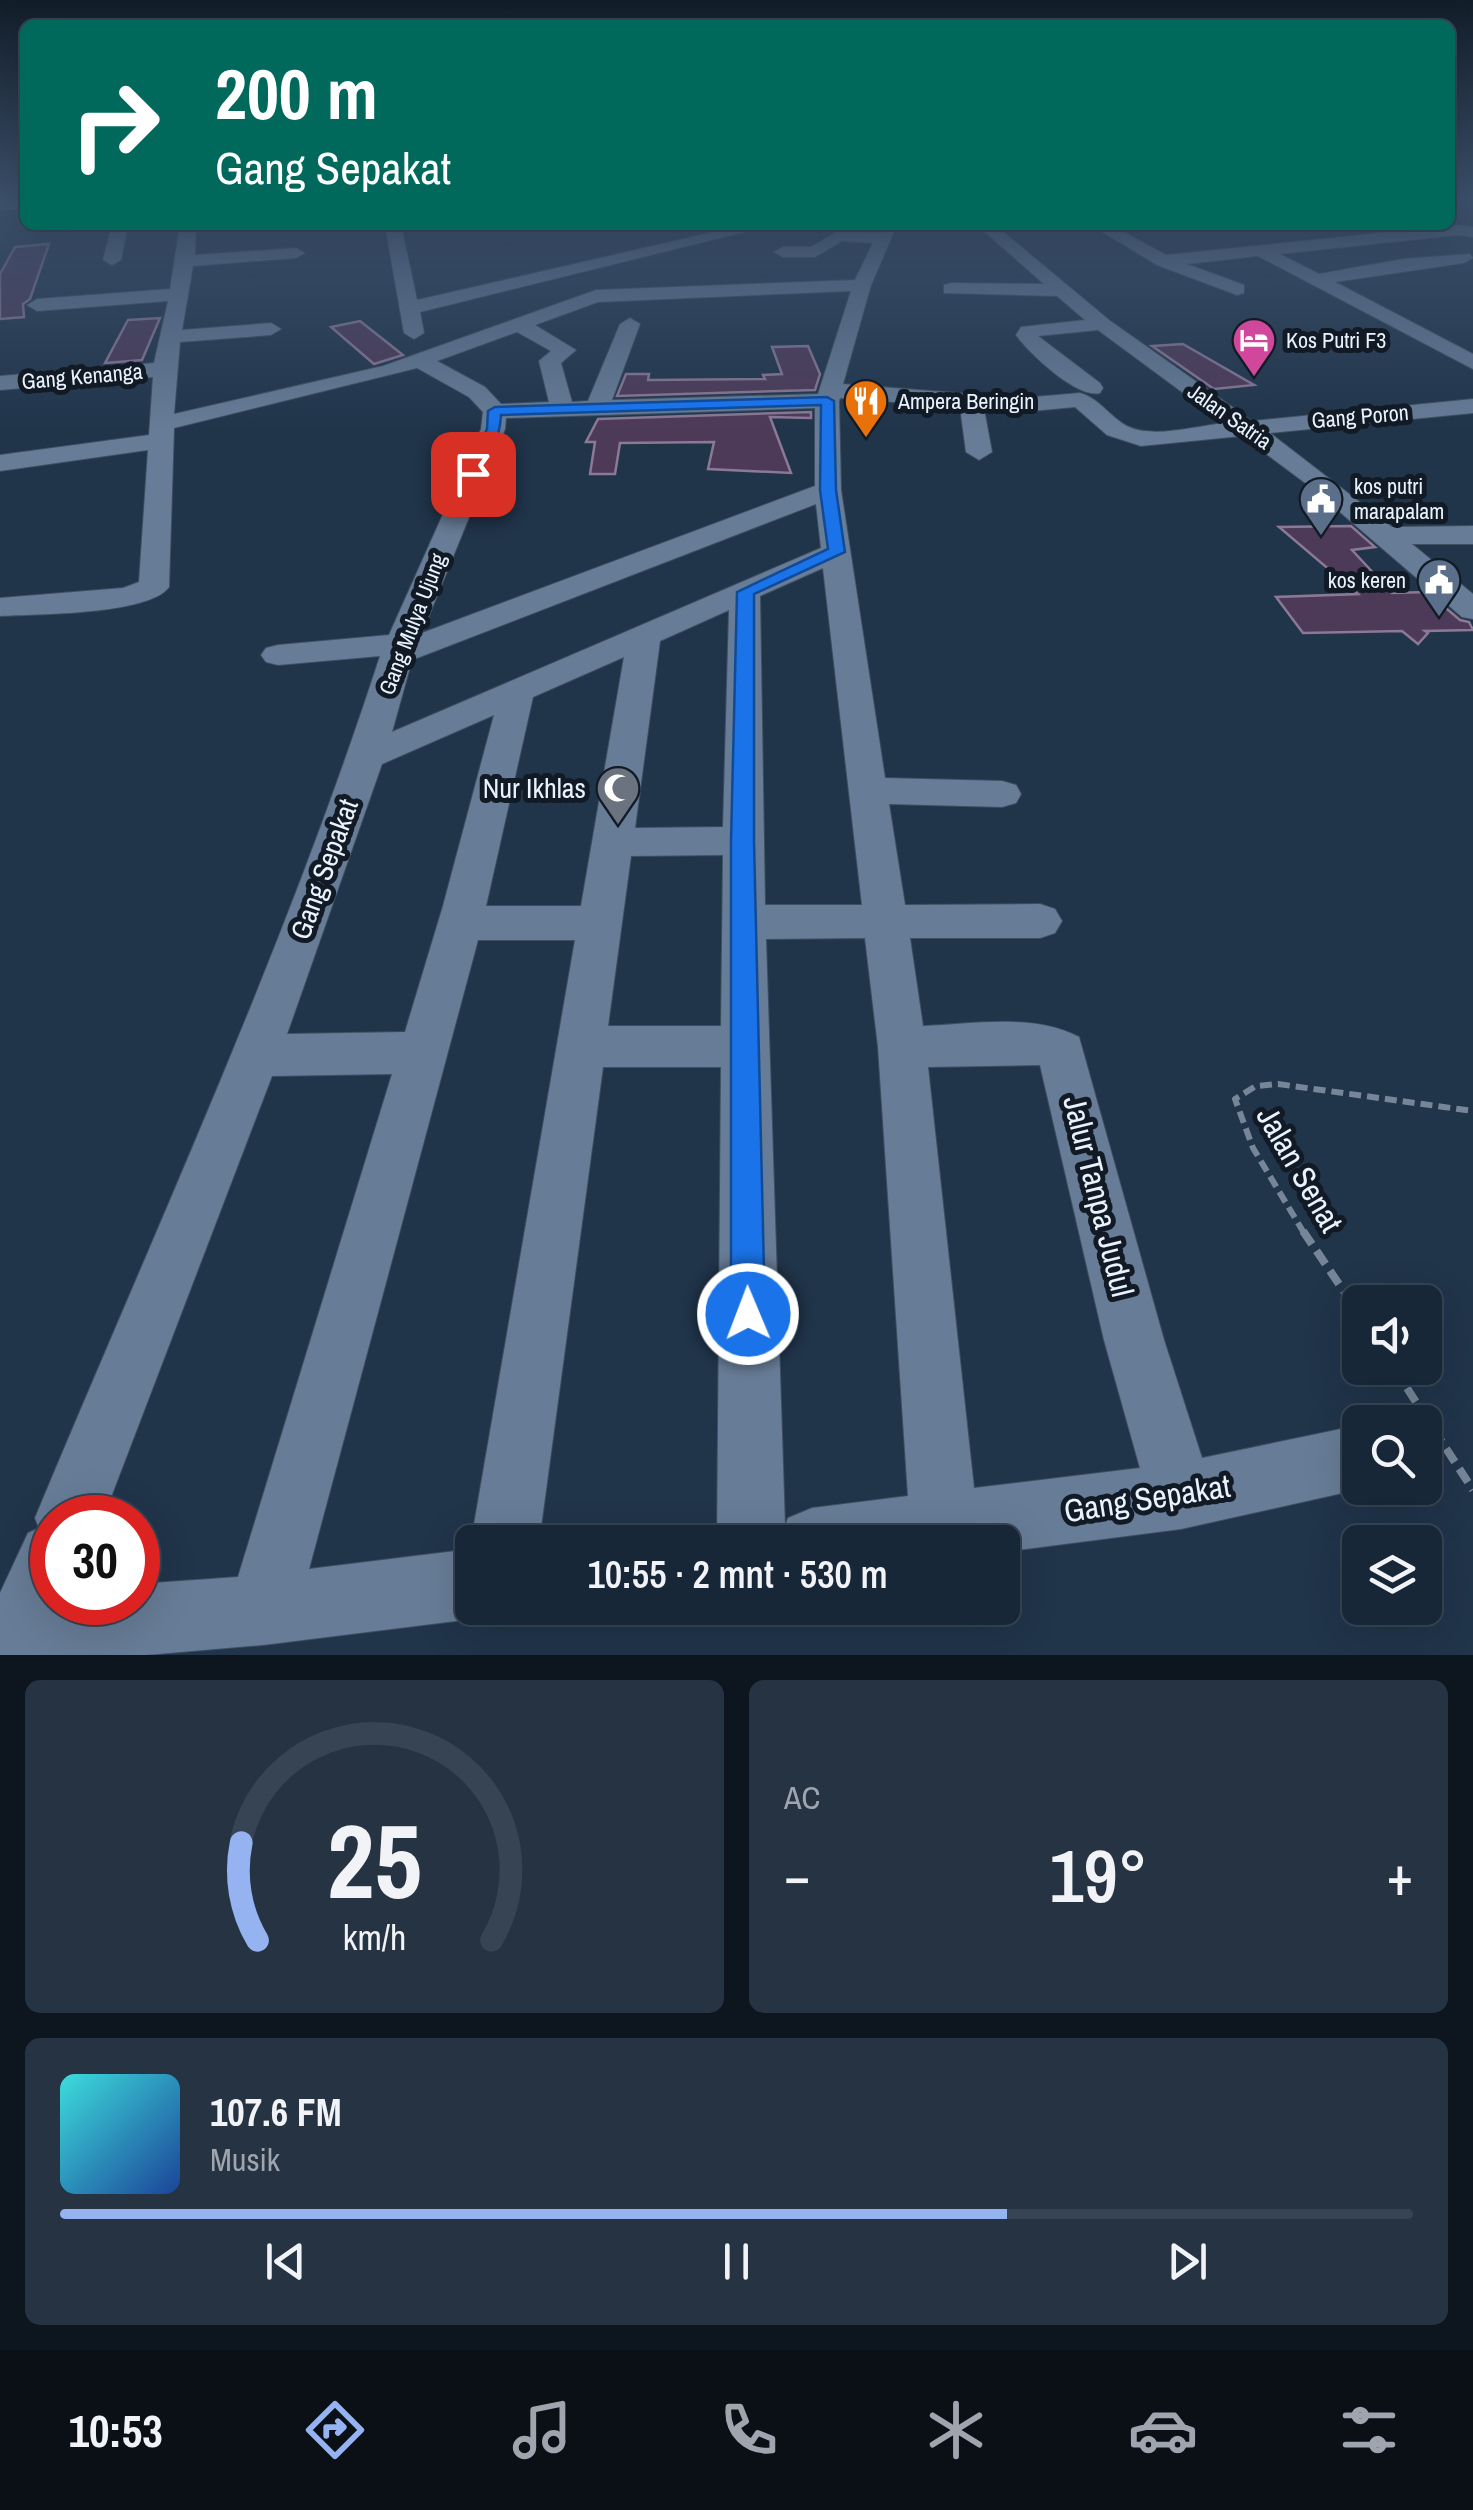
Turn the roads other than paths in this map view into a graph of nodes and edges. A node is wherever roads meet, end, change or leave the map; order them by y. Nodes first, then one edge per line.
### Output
1 (177, 276) edge
2 (178, 276) edge
3 (403, 276) edge
4 (546, 276) edge
5 (866, 276) edge
6 (1048, 276) edge
7 (1202, 276) edge
8 (1311, 276) edge
9 (1338, 276) edge
10 (1318, 280) junction
11 (862, 285) junction
12 (951, 289) dead end
13 (1237, 289) dead end
14 (1065, 290) junction
15 (37, 305) dead end
16 (410, 308) junction
17 (518, 324) junction
18 (630, 324) dead end
19 (1102, 324) junction
20 (271, 329) dead end
21 (169, 337) junction
22 (420, 361) junction
23 (1473, 363) edge
24 (164, 369) junction
25 (0, 383) edge
26 (1086, 394) junction
27 (829, 395) junction
28 (971, 401) junction
29 (1473, 406) edge
30 (597, 409) junction
31 (562, 410) junction
32 (495, 411) junction
33 (1248, 426) junction
34 (160, 432) junction
35 (979, 452) dead end
36 (0, 463) edge
37 (828, 490) junction
38 (1385, 536) junction
39 (1473, 536) edge
40 (836, 552) junction
41 (746, 592) junction
42 (0, 607) edge
43 (1473, 610) edge
44 (644, 636) junction
45 (399, 649) junction
46 (278, 655) dead end
47 (518, 689) junction
48 (366, 757) junction
49 (867, 790) junction
50 (1002, 794) dead end
51 (742, 841) junction
52 (614, 842) junction
53 (1040, 921) dead end
54 (460, 922) junction
55 (743, 922) junction
56 (883, 922) junction
57 (602, 923) junction
58 (744, 1046) junction
59 (583, 1047) junction
60 (902, 1047) junction
61 (422, 1053) junction
62 (255, 1055) junction
63 (1342, 1461) edge
64 (78, 1495) edge
65 (1181, 1496) junction
66 (508, 1525) edge
67 (750, 1525) edge
68 (944, 1525) edge
69 (952, 1525) edge
70 (455, 1586) edge
71 (30, 1600) edge
72 (262, 1610) junction
73 (10, 1639) edge

1 - 15 street
2 - 21 street, Gang Kenanga
3 - 16 street
4 - 16 street
5 - 11 street
6 - 14 street, Jalan Satria
7 - 13 street
8 - 10 street
9 - 10 street
10 - 23 street
11 - 17 street
11 - 27 street
12 - 14 street
14 - 19 street, Jalan Satria
16 - 22 street
17 - 22 street
17 - 31 street
18 - 30 street
19 - 26 street, Gang Poron
19 - 33 street, Jalan Satria
20 - 21 street
21 - 24 street, Gang Kenanga
22 - 32 street
22 - 34 street
24 - 25 street, Gang Kenanga
24 - 34 street, Gang Kenanga
26 - 28 street
26 - 33 street, Gang Poron
27 - 28 street
27 - 30 street
27 - 37 street
28 - 35 street
29 - 33 street, Gang Poron
30 - 31 street
31 - 32 street
32 - 45 street, Gang Mulya Ujung
33 - 38 street, Jalan Satria
34 - 36 street
34 - 42 street, Gang Kenanga
37 - 40 street
37 - 45 street
38 - 39 street
38 - 43 street, Jalan Satria
40 - 41 street
40 - 49 street
41 - 44 street
41 - 51 street
44 - 47 street
44 - 52 street
45 - 46 street
45 - 48 street, Gang Mulya Ujung
47 - 48 street
47 - 54 street
48 - 62 street, Gang Sepakat
49 - 50 street
49 - 56 street
51 - 52 street
51 - 55 street
52 - 57 street
53 - 56 street
54 - 57 street
54 - 61 street
55 - 56 street
55 - 58 street
56 - 60 street
57 - 59 street
58 - 59 street
58 - 67 street
59 - 66 street
60 - 65 street, Jalur Tanpa Judul
60 - 68 street
61 - 62 street
61 - 72 street
62 - 64 street, Gang Sepakat
63 - 65 street, Gang Sepakat
65 - 69 street, Gang Sepakat
70 - 72 street
71 - 73 street
72 - 73 street

